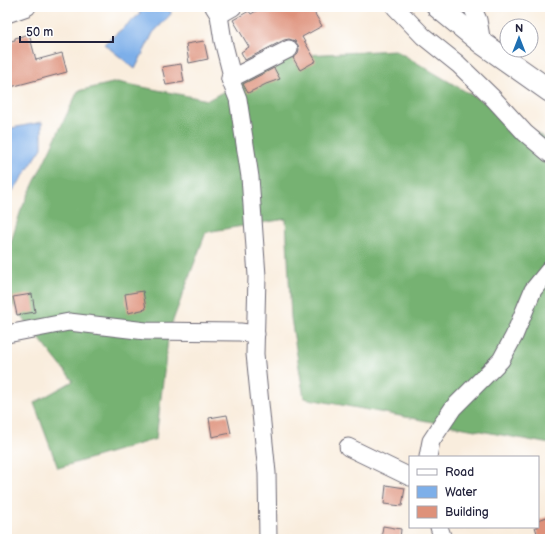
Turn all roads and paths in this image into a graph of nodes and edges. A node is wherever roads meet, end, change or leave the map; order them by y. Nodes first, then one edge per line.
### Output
1 (27, 7) edge
2 (395, 7) edge
3 (438, 7) edge
4 (472, 7) edge
5 (222, 10) edge
6 (7, 14) edge
7 (482, 43) junction
8 (290, 50) dead end
9 (230, 79) junction
10 (550, 91) edge
11 (550, 154) edge
12 (550, 269) edge
13 (7, 334) edge
14 (256, 334) junction
15 (348, 447) dead end
16 (428, 456) edge
17 (409, 477) edge
18 (439, 528) edge
19 (268, 539) edge
20 (443, 539) edge

1 - 6 street
2 - 11 street
3 - 7 highway
4 - 7 street
5 - 9 street
7 - 10 highway
8 - 9 street
9 - 14 street
12 - 16 street
13 - 14 street
14 - 19 street
15 - 17 street
18 - 20 street

